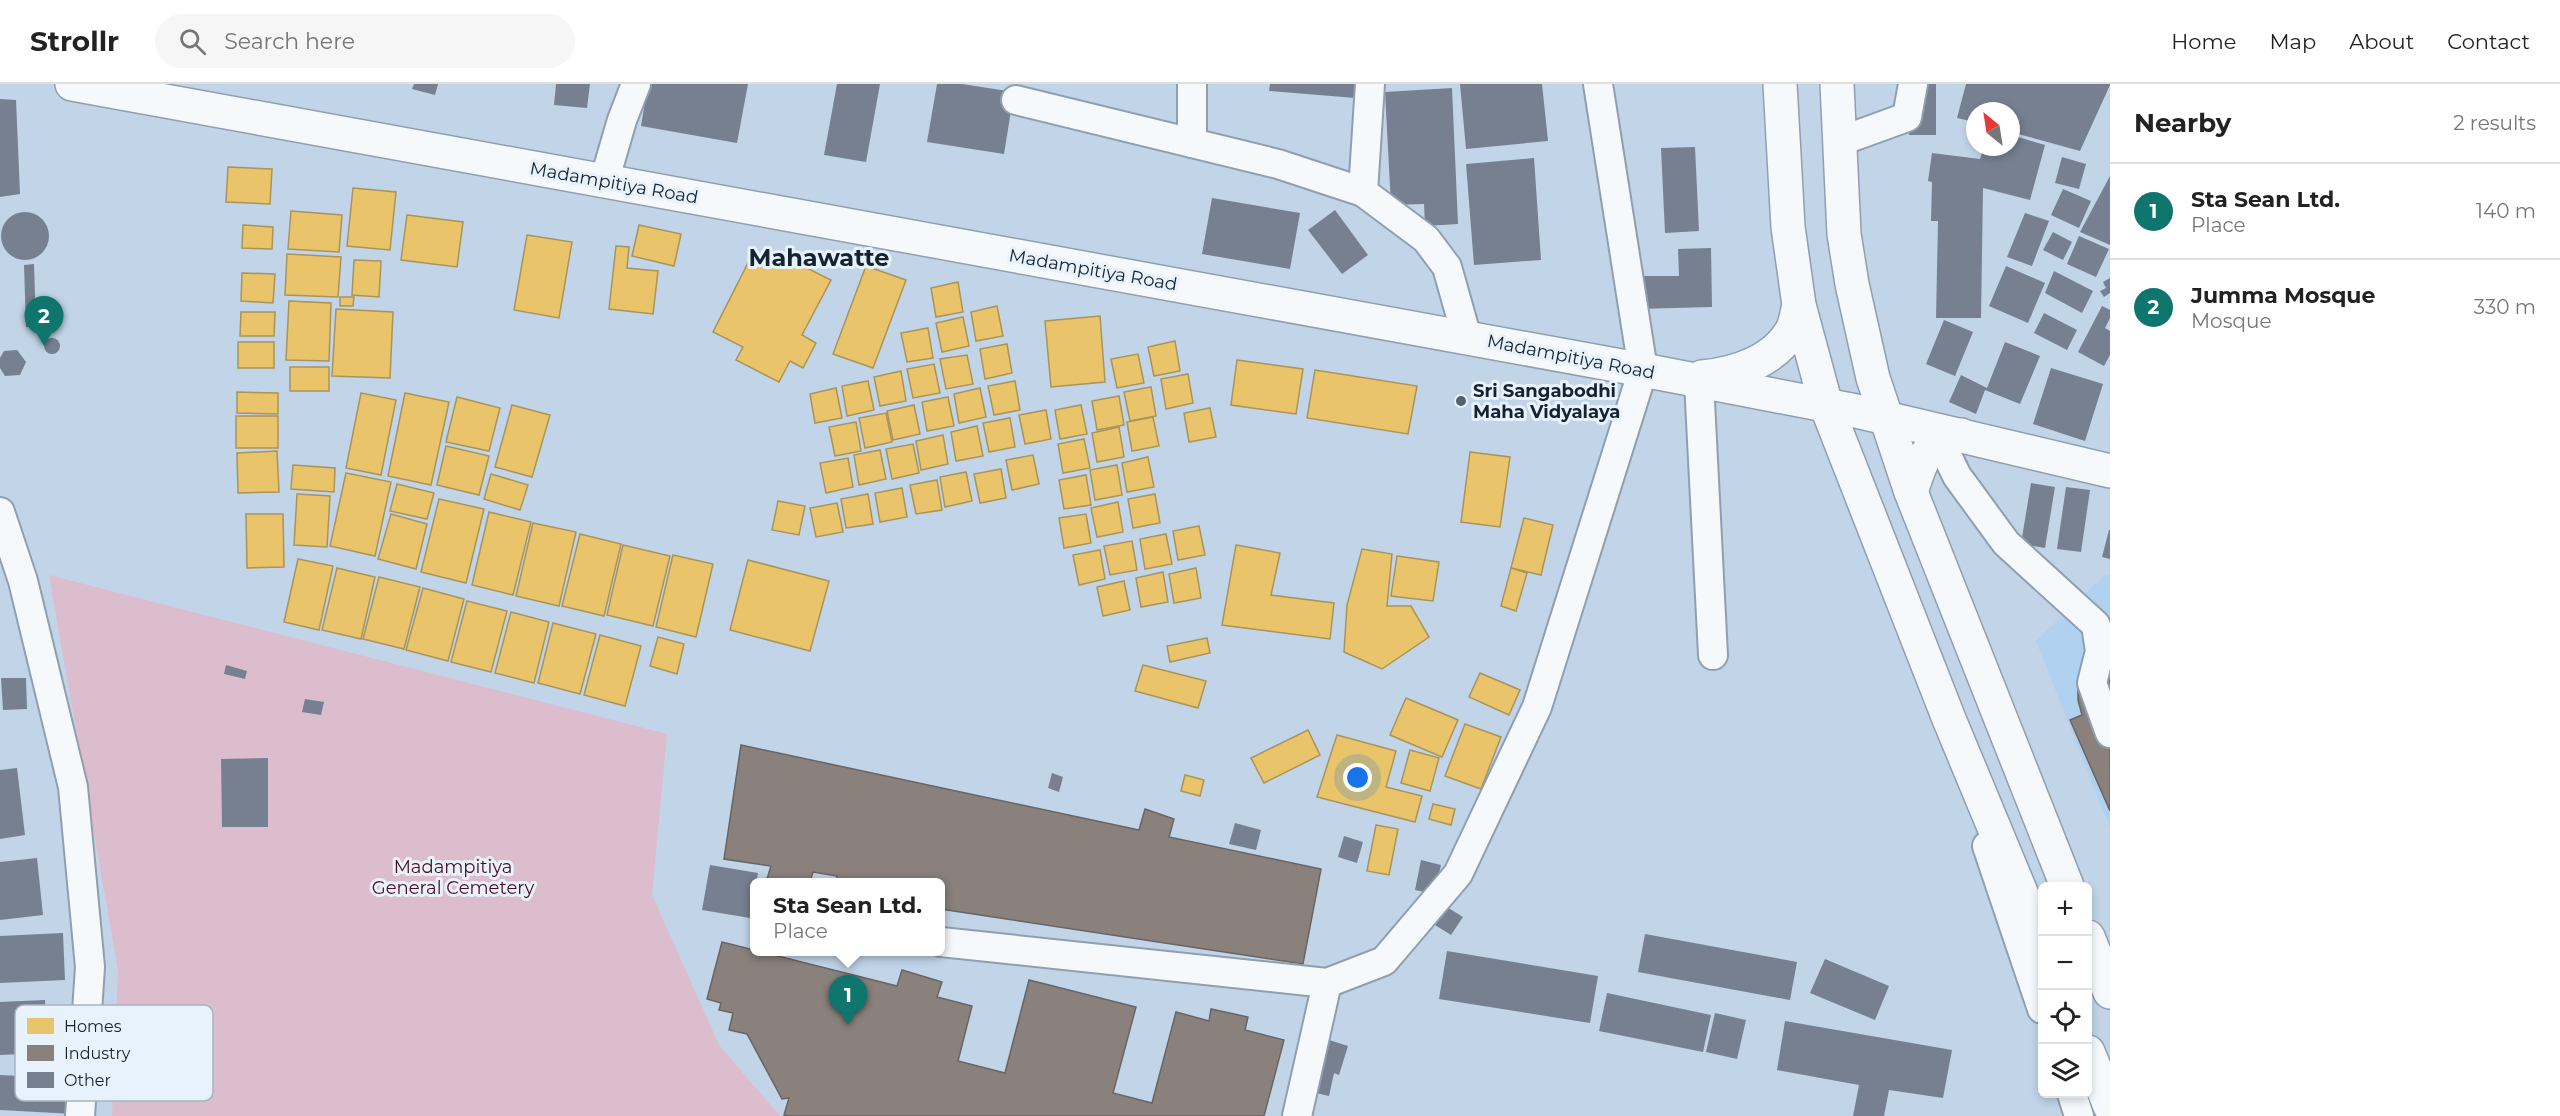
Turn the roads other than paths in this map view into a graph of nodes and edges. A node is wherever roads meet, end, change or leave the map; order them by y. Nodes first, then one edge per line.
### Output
1 (72, 84) edge
2 (636, 84) edge
3 (1192, 84) edge
4 (1370, 84) edge
5 (1598, 84) edge
6 (1780, 84) edge
7 (1837, 84) edge
8 (1913, 84) edge
9 (1016, 100) dead end
10 (1838, 142) junction
11 (1192, 143) junction
12 (604, 182) junction
13 (1363, 192) junction
14 (1799, 305) junction
15 (1467, 338) junction
16 (1642, 370) junction
17 (1692, 380) junction
18 (1826, 405) junction
19 (1886, 418) junction
20 (1951, 438) junction
21 (2110, 470) edge
22 (1911, 492) junction
23 (0, 512) edge
24 (1713, 655) dead end
25 (1949, 719) junction
26 (2110, 733) edge
27 (2065, 882) edge
28 (2040, 936) edge
29 (945, 942) edge
30 (2092, 947) edge
31 (1327, 983) junction
32 (2110, 992) edge
33 (2038, 995) edge
34 (87, 1005) edge
35 (2092, 1062) edge
36 (2073, 1098) edge
37 (81, 1101) edge
38 (2110, 1106) edge
39 (80, 1116) edge
40 (1297, 1116) edge
41 (2079, 1116) edge

1 - 12 main road, Madampitiya Road
2 - 12 street
3 - 11 street
4 - 13 street
5 - 16 street
6 - 14 main road
7 - 10 main road
8 - 10 street
9 - 11 street
10 - 19 main road
11 - 13 street
12 - 15 main road, Madampitiya Road
13 - 15 street
14 - 17 main road
14 - 18 main road
15 - 16 main road, Madampitiya Road
16 - 17 main road, Madampitiya Road
16 - 31 street
17 - 18 main road, Madampitiya Road
17 - 24 street
18 - 19 main road, Madampitiya Road
18 - 25 main road
19 - 20 main road, Madampitiya Road
19 - 22 main road
20 - 21 main road, Madampitiya Road
20 - 22 main road
20 - 26 street
22 - 27 main road
23 - 34 street
25 - 28 main road
25 - 33 street
29 - 31 street
30 - 32 main road
31 - 40 street
35 - 38 main road
36 - 41 street
37 - 39 street

